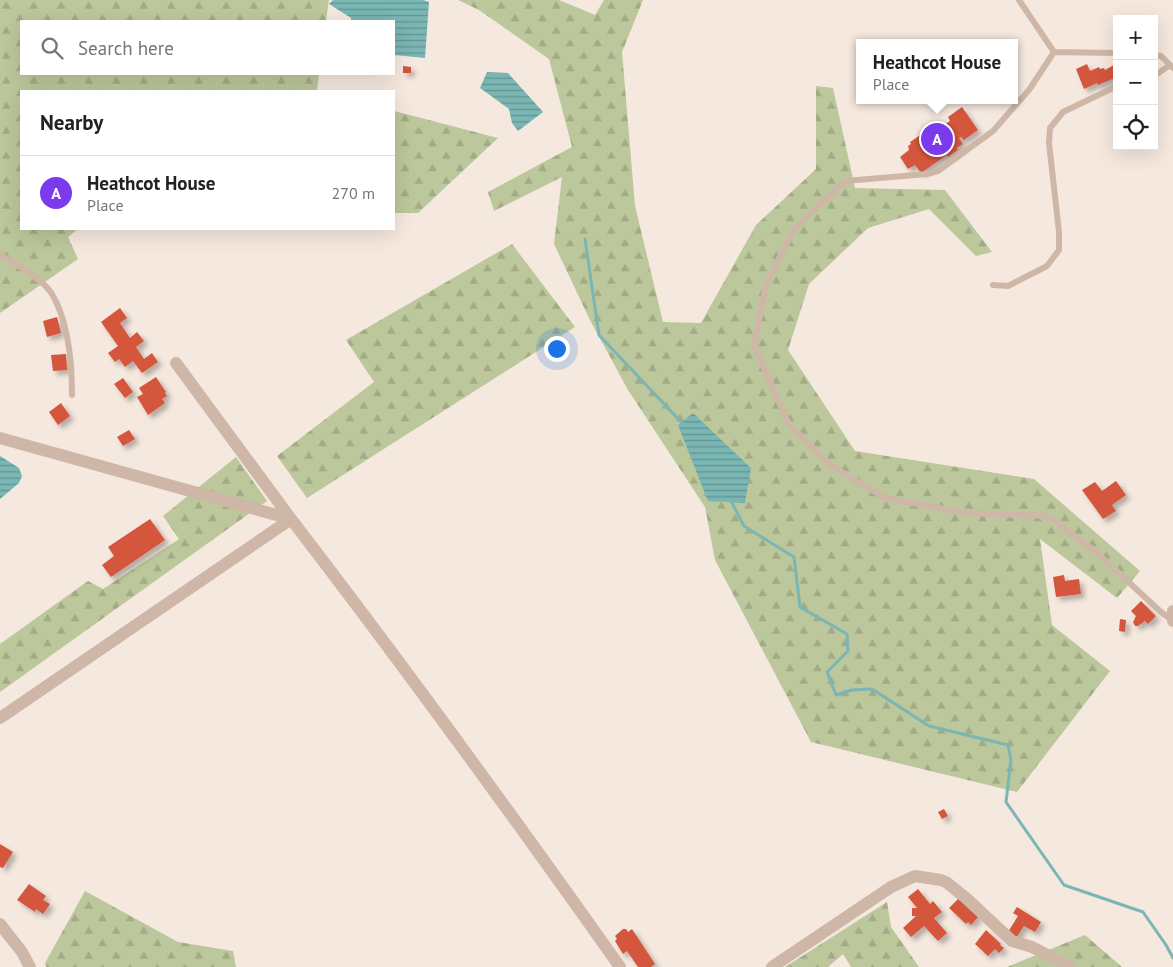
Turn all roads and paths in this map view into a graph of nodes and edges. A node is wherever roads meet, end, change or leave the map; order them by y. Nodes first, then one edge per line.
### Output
1 (1019, 0) edge
2 (1054, 52) junction
3 (1113, 53) edge
4 (1158, 56) edge
5 (1172, 66) edge
6 (1158, 74) edge
7 (1113, 88) edge
8 (1018, 103) edge
9 (1017, 104) edge
10 (0, 255) edge
11 (993, 285) dead end
12 (176, 363) dead end
13 (72, 395) dead end
14 (0, 438) edge
15 (291, 519) junction
16 (1173, 611) edge
17 (1173, 621) edge
18 (0, 718) edge
19 (0, 924) edge
20 (30, 967) edge
21 (620, 967) edge
22 (772, 967) edge
23 (1071, 967) edge

1 - 2 lane
2 - 3 lane
2 - 8 lane
4 - 5 lane
5 - 6 lane
7 - 11 lane
9 - 17 lane
10 - 13 lane
12 - 15 street
14 - 15 street
15 - 18 street
15 - 21 street
16 - 17 street
19 - 20 street
22 - 23 street

